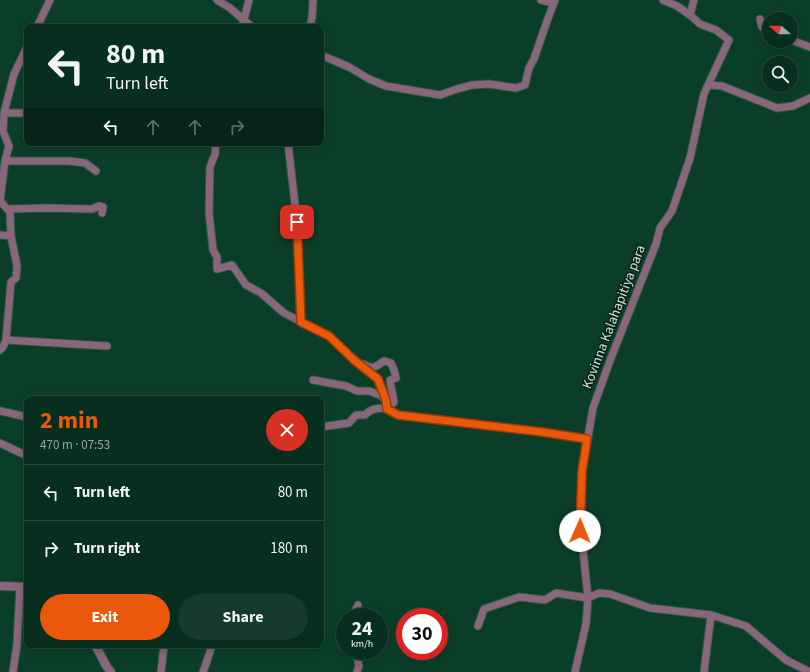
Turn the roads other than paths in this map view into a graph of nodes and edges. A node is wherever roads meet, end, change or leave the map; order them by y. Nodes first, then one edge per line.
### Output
1 (50, 0) edge
2 (217, 0) edge
3 (249, 0) edge
4 (313, 0) edge
5 (542, 0) edge
6 (663, 0) edge
7 (694, 0) edge
8 (554, 2) edge
9 (690, 15) junction
10 (760, 19) dead end
11 (38, 24) edge
12 (243, 24) edge
13 (311, 24) edge
14 (762, 27) edge
15 (798, 43) edge
16 (810, 47) edge
17 (24, 53) edge
18 (324, 56) edge
19 (708, 85) junction
20 (810, 98) edge
21 (4, 112) junction
22 (24, 113) edge
23 (216, 146) edge
24 (288, 146) edge
25 (5, 161) junction
26 (96, 171) dead end
27 (8, 209) junction
28 (102, 213) dead end
29 (0, 234) edge
30 (11, 236) junction
31 (301, 322) junction
32 (6, 340) junction
33 (107, 346) dead end
34 (0, 350) edge
35 (354, 360) junction
36 (314, 380) dead end
37 (386, 400) junction
38 (387, 409) junction
39 (0, 411) edge
40 (24, 416) edge
41 (324, 427) edge
42 (587, 439) junction
43 (0, 443) edge
44 (24, 454) edge
45 (0, 586) edge
46 (23, 587) edge
47 (588, 598) junction
48 (358, 605) dead end
49 (356, 608) edge
50 (710, 615) junction
51 (478, 626) dead end
52 (97, 648) edge
53 (164, 648) edge
54 (211, 648) edge
55 (358, 660) edge
56 (13, 672) edge
57 (111, 672) edge
58 (161, 672) edge
59 (203, 672) edge
60 (357, 672) edge
61 (575, 672) edge
62 (704, 672) edge
63 (810, 672) edge

1 - 11 street
2 - 12 street
3 - 12 street
4 - 13 street
5 - 8 street
6 - 9 street
7 - 9 street
8 - 18 street
9 - 19 street, Kovinna Kalahapitiya para
10 - 14 street
15 - 16 street
17 - 21 street
19 - 20 street
19 - 42 street, Kovinna Kalahapitiya para
21 - 22 street
21 - 25 street
23 - 31 street
24 - 31 street
25 - 26 street
25 - 27 street
27 - 28 street
27 - 30 street
29 - 30 street
30 - 32 street
31 - 35 street
32 - 33 street
32 - 34 street
35 - 37 street
35 - 38 street
36 - 37 street
37 - 38 street
38 - 41 street
38 - 42 street
39 - 40 street
42 - 47 street, Kovinna Kalahapitiya para
43 - 44 street
45 - 46 street
46 - 56 street
47 - 50 street
47 - 51 street
47 - 61 street, Kovinna Kalahapitiya para
48 - 49 street
50 - 62 street
50 - 63 street
52 - 57 street
53 - 58 street
54 - 59 street
55 - 60 street

